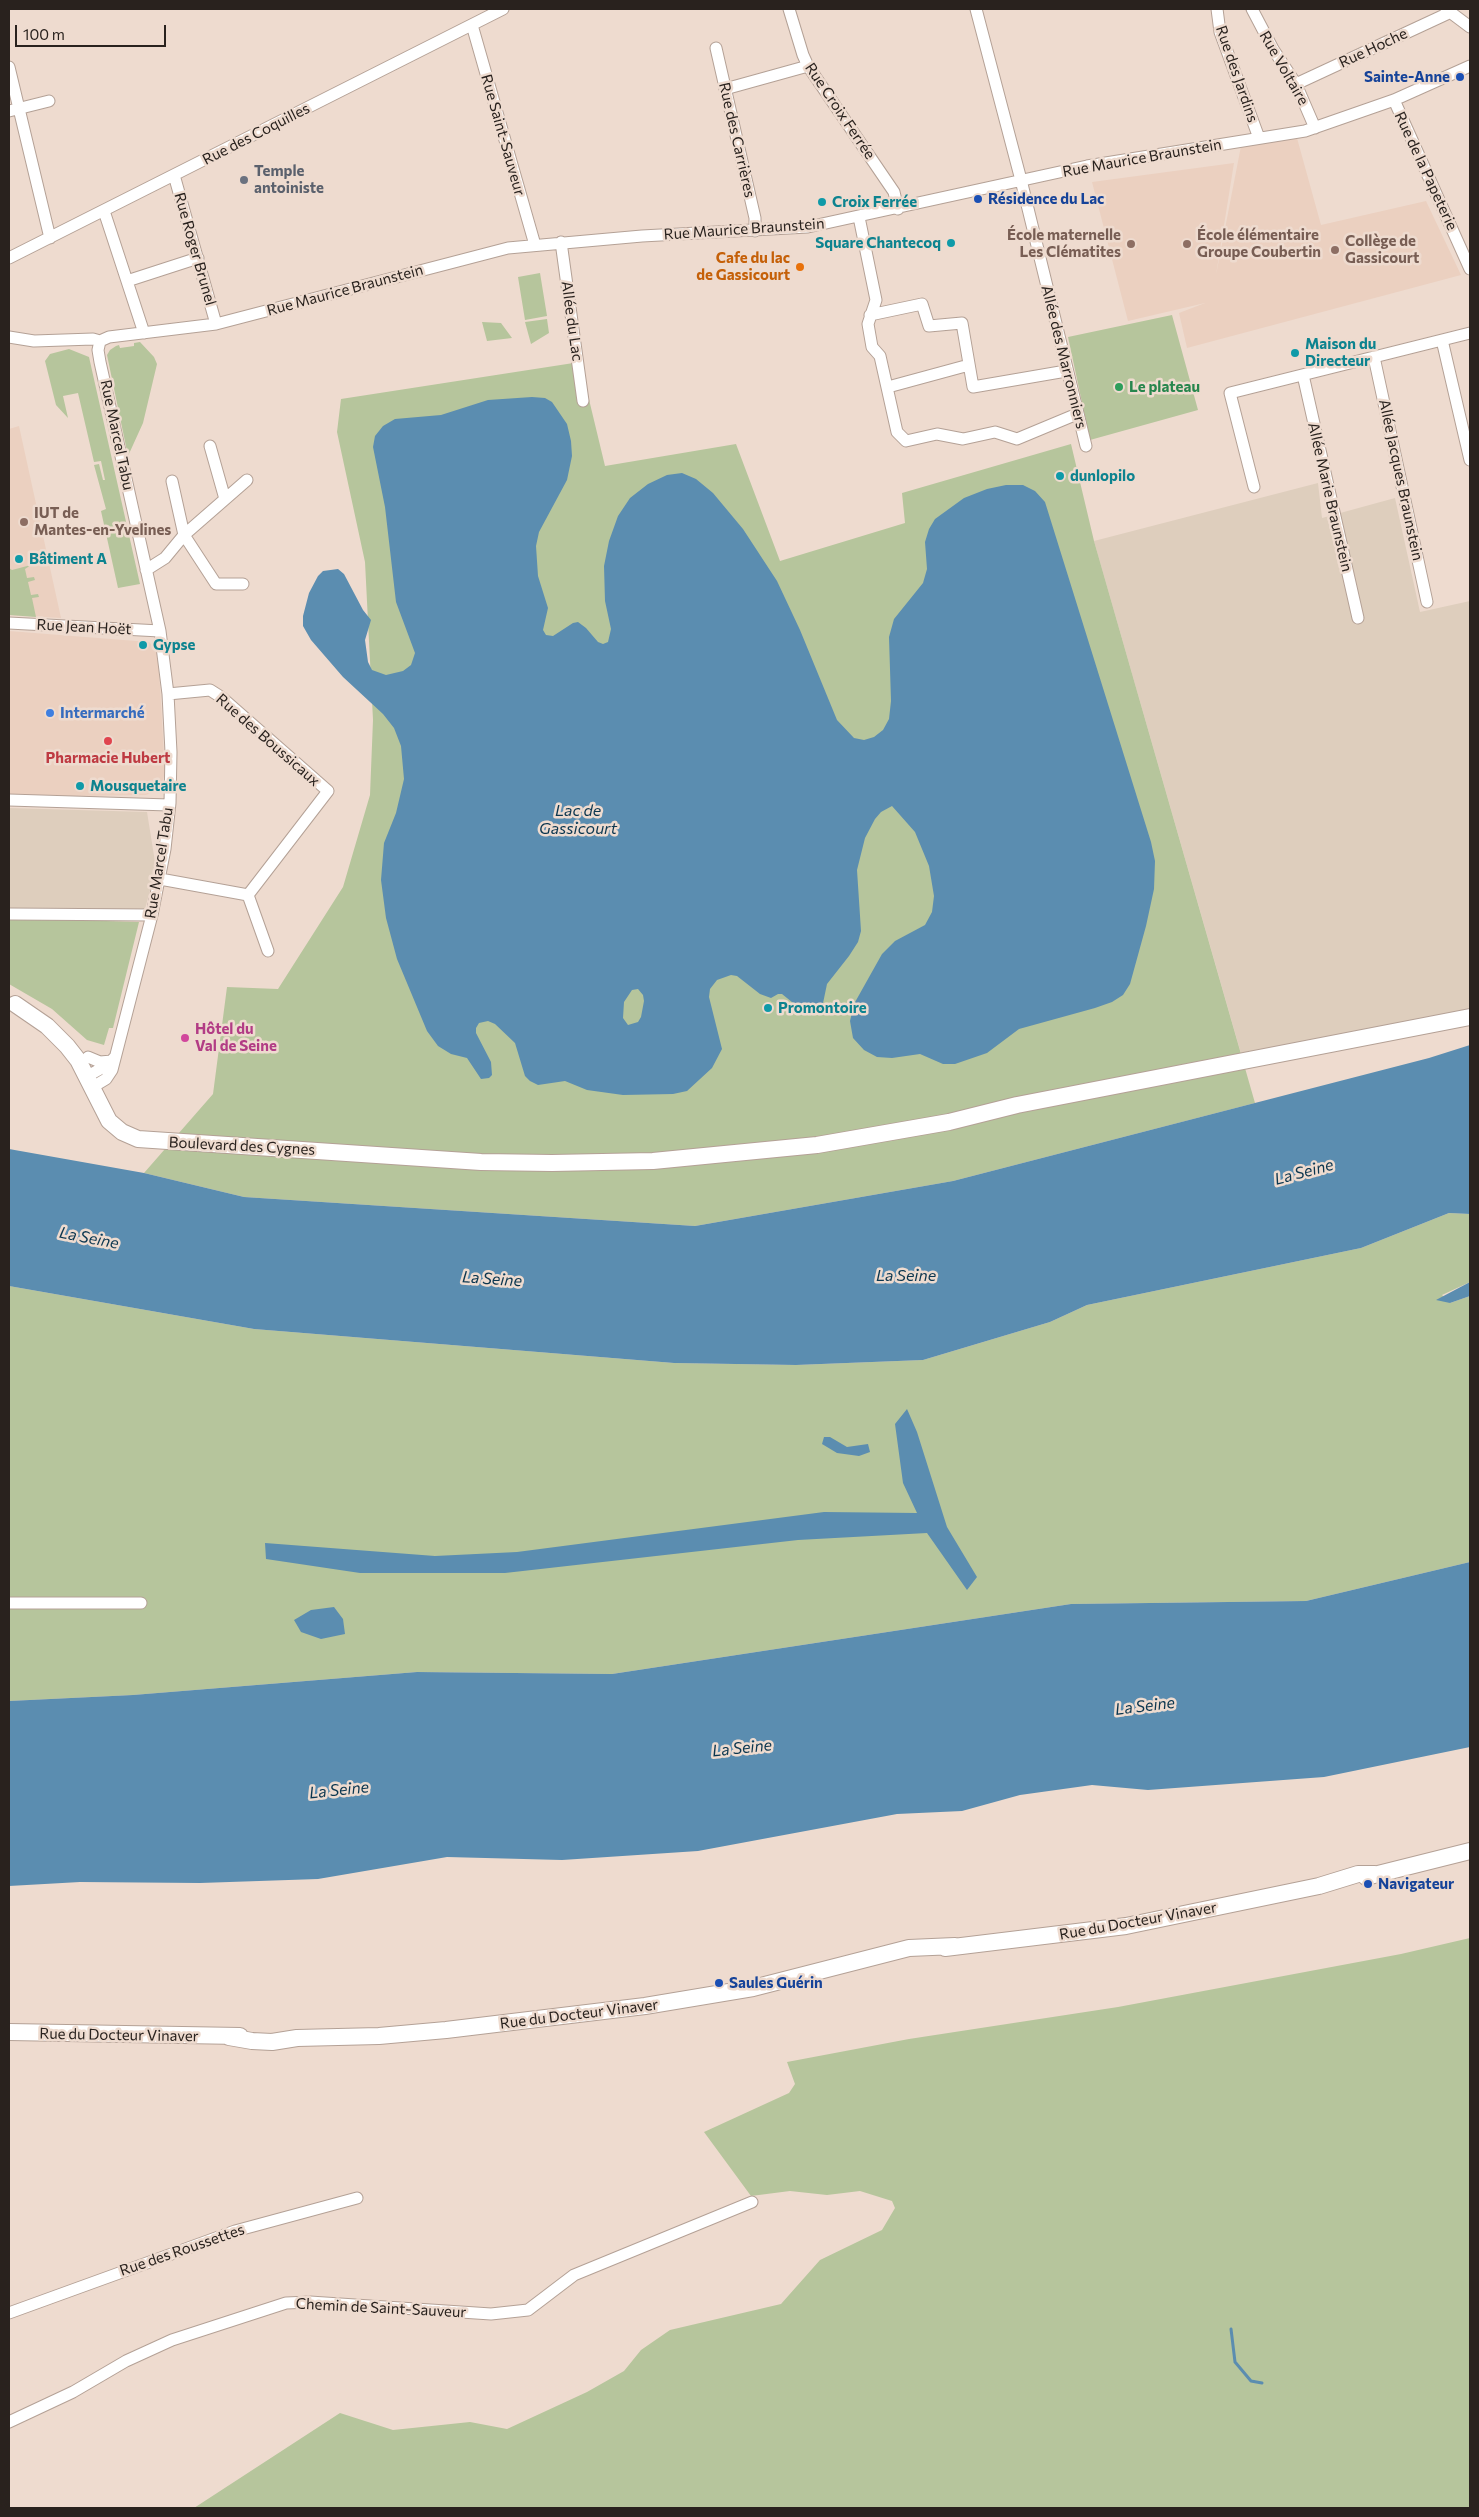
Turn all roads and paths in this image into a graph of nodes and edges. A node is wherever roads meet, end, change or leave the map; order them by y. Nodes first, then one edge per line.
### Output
1 (503, 9) edge
2 (789, 9) edge
3 (976, 9) edge
4 (1217, 9) edge
5 (1252, 9) edge
6 (1449, 10) edge
7 (472, 25) junction
8 (1470, 27) edge
9 (716, 48) dead end
10 (808, 66) junction
11 (1470, 66) edge
12 (9, 67) edge
13 (1296, 84) junction
14 (726, 88) junction
15 (1394, 100) junction
16 (50, 101) dead end
17 (13, 110) edge
18 (1315, 128) junction
19 (1259, 138) junction
20 (174, 175) junction
21 (1021, 180) junction
22 (898, 209) junction
23 (104, 211) junction
24 (859, 217) junction
25 (755, 231) junction
26 (50, 238) junction
27 (561, 242) junction
28 (535, 245) junction
29 (9, 258) edge
30 (198, 258) junction
31 (1470, 269) edge
32 (127, 280) junction
33 (870, 315) junction
34 (216, 324) junction
35 (144, 333) junction
36 (1470, 333) edge
37 (9, 337) edge
38 (1442, 340) junction
39 (100, 341) junction
40 (1374, 357) junction
41 (969, 365) junction
42 (1066, 371) junction
43 (1302, 375) junction
44 (888, 387) junction
45 (583, 400) dead end
46 (1077, 414) junction
47 (210, 446) dead end
48 (1086, 446) dead end
49 (1470, 460) edge
50 (247, 480) dead end
51 (172, 481) dead end
52 (1254, 487) dead end
53 (225, 499) junction
54 (184, 535) junction
55 (146, 570) junction
56 (243, 584) dead end
57 (1428, 602) dead end
58 (1358, 618) dead end
59 (9, 622) edge
60 (160, 631) junction
61 (168, 694) junction
62 (9, 800) edge
63 (169, 805) junction
64 (160, 878) junction
65 (248, 895) junction
66 (9, 914) edge
67 (152, 915) junction
68 (268, 951) dead end
69 (12, 1002) edge
70 (1470, 1017) edge
71 (88, 1058) junction
72 (113, 1060) junction
73 (94, 1080) junction
74 (142, 1602) dead end
75 (9, 1603) edge
76 (1470, 1851) edge
77 (9, 2032) edge
78 (358, 2198) dead end
79 (752, 2202) dead end
80 (9, 2313) edge
81 (9, 2422) edge

1 - 7 street, Rue des Coquilles
2 - 10 street, Rue Croix Ferrée
3 - 21 street, Allée des Marronniers
4 - 19 street, Rue des Jardins
5 - 13 street, Rue Voltaire
6 - 8 street
6 - 13 street, Rue Hoche
7 - 20 street, Rue des Coquilles
7 - 28 street, Rue Saint-Sauveur
9 - 14 street, Rue des Carrières
10 - 14 street
10 - 22 street, Rue Croix Ferrée
11 - 15 street, Rue Maurice Braunstein
12 - 17 street
13 - 18 street, Rue Voltaire
14 - 25 street, Rue des Carrières
15 - 18 street, Rue Maurice Braunstein
15 - 31 street, Rue de la Papeterie
16 - 17 street
17 - 26 street
18 - 19 street, Rue Maurice Braunstein
19 - 21 street, Rue Maurice Braunstein
20 - 23 street, Rue des Coquilles
20 - 30 street, Rue Roger Brunel
21 - 22 street, Rue Maurice Braunstein
21 - 42 street, Allée des Marronniers
22 - 24 street, Rue Maurice Braunstein
23 - 26 street, Rue des Coquilles
23 - 32 street
24 - 25 street, Rue Maurice Braunstein
24 - 33 street
25 - 27 street, Rue Maurice Braunstein
26 - 29 street, Rue des Coquilles
27 - 28 street, Rue Maurice Braunstein
27 - 45 street, Allée du Lac
28 - 34 street, Rue Maurice Braunstein
30 - 32 street
30 - 34 street, Rue Roger Brunel
32 - 35 street
33 - 41 street
33 - 44 street
34 - 35 street, Rue Maurice Braunstein
35 - 39 street, Rue Maurice Braunstein
36 - 38 street
37 - 39 street, Rue Maurice Braunstein
38 - 40 street
38 - 49 street
39 - 55 street, Rue Marcel Tabu
40 - 43 street
40 - 57 street, Allée Jacques Braunstein
41 - 42 street
41 - 44 street
42 - 46 street, Allée des Marronniers
43 - 52 street
43 - 58 street, Allée Marie Braunstein
44 - 46 street
46 - 48 street, Allée des Marronniers
47 - 53 street
50 - 53 street
51 - 54 street
53 - 54 street
54 - 55 street
54 - 56 street
55 - 60 street, Rue Marcel Tabu
59 - 60 street, Rue Jean Hoët
60 - 61 street, Rue Marcel Tabu
61 - 63 street, Rue Marcel Tabu
61 - 65 street, Rue des Boussicaux
62 - 63 street
63 - 64 street, Rue Marcel Tabu
64 - 65 street
64 - 67 street, Rue Marcel Tabu
65 - 68 street
66 - 67 street
67 - 72 street, Rue Marcel Tabu
69 - 71 main road, Boulevard des Cygnes
69 - 73 main road, Boulevard des Cygnes
70 - 73 main road, Boulevard des Cygnes
71 - 72 street
71 - 73 main road, Boulevard des Cygnes
72 - 73 street, Rue Marcel Tabu
74 - 75 street
76 - 77 main road, Rue du Docteur Vinaver
78 - 80 street, Rue des Roussettes
79 - 81 street, Chemin de Saint-Sauveur

